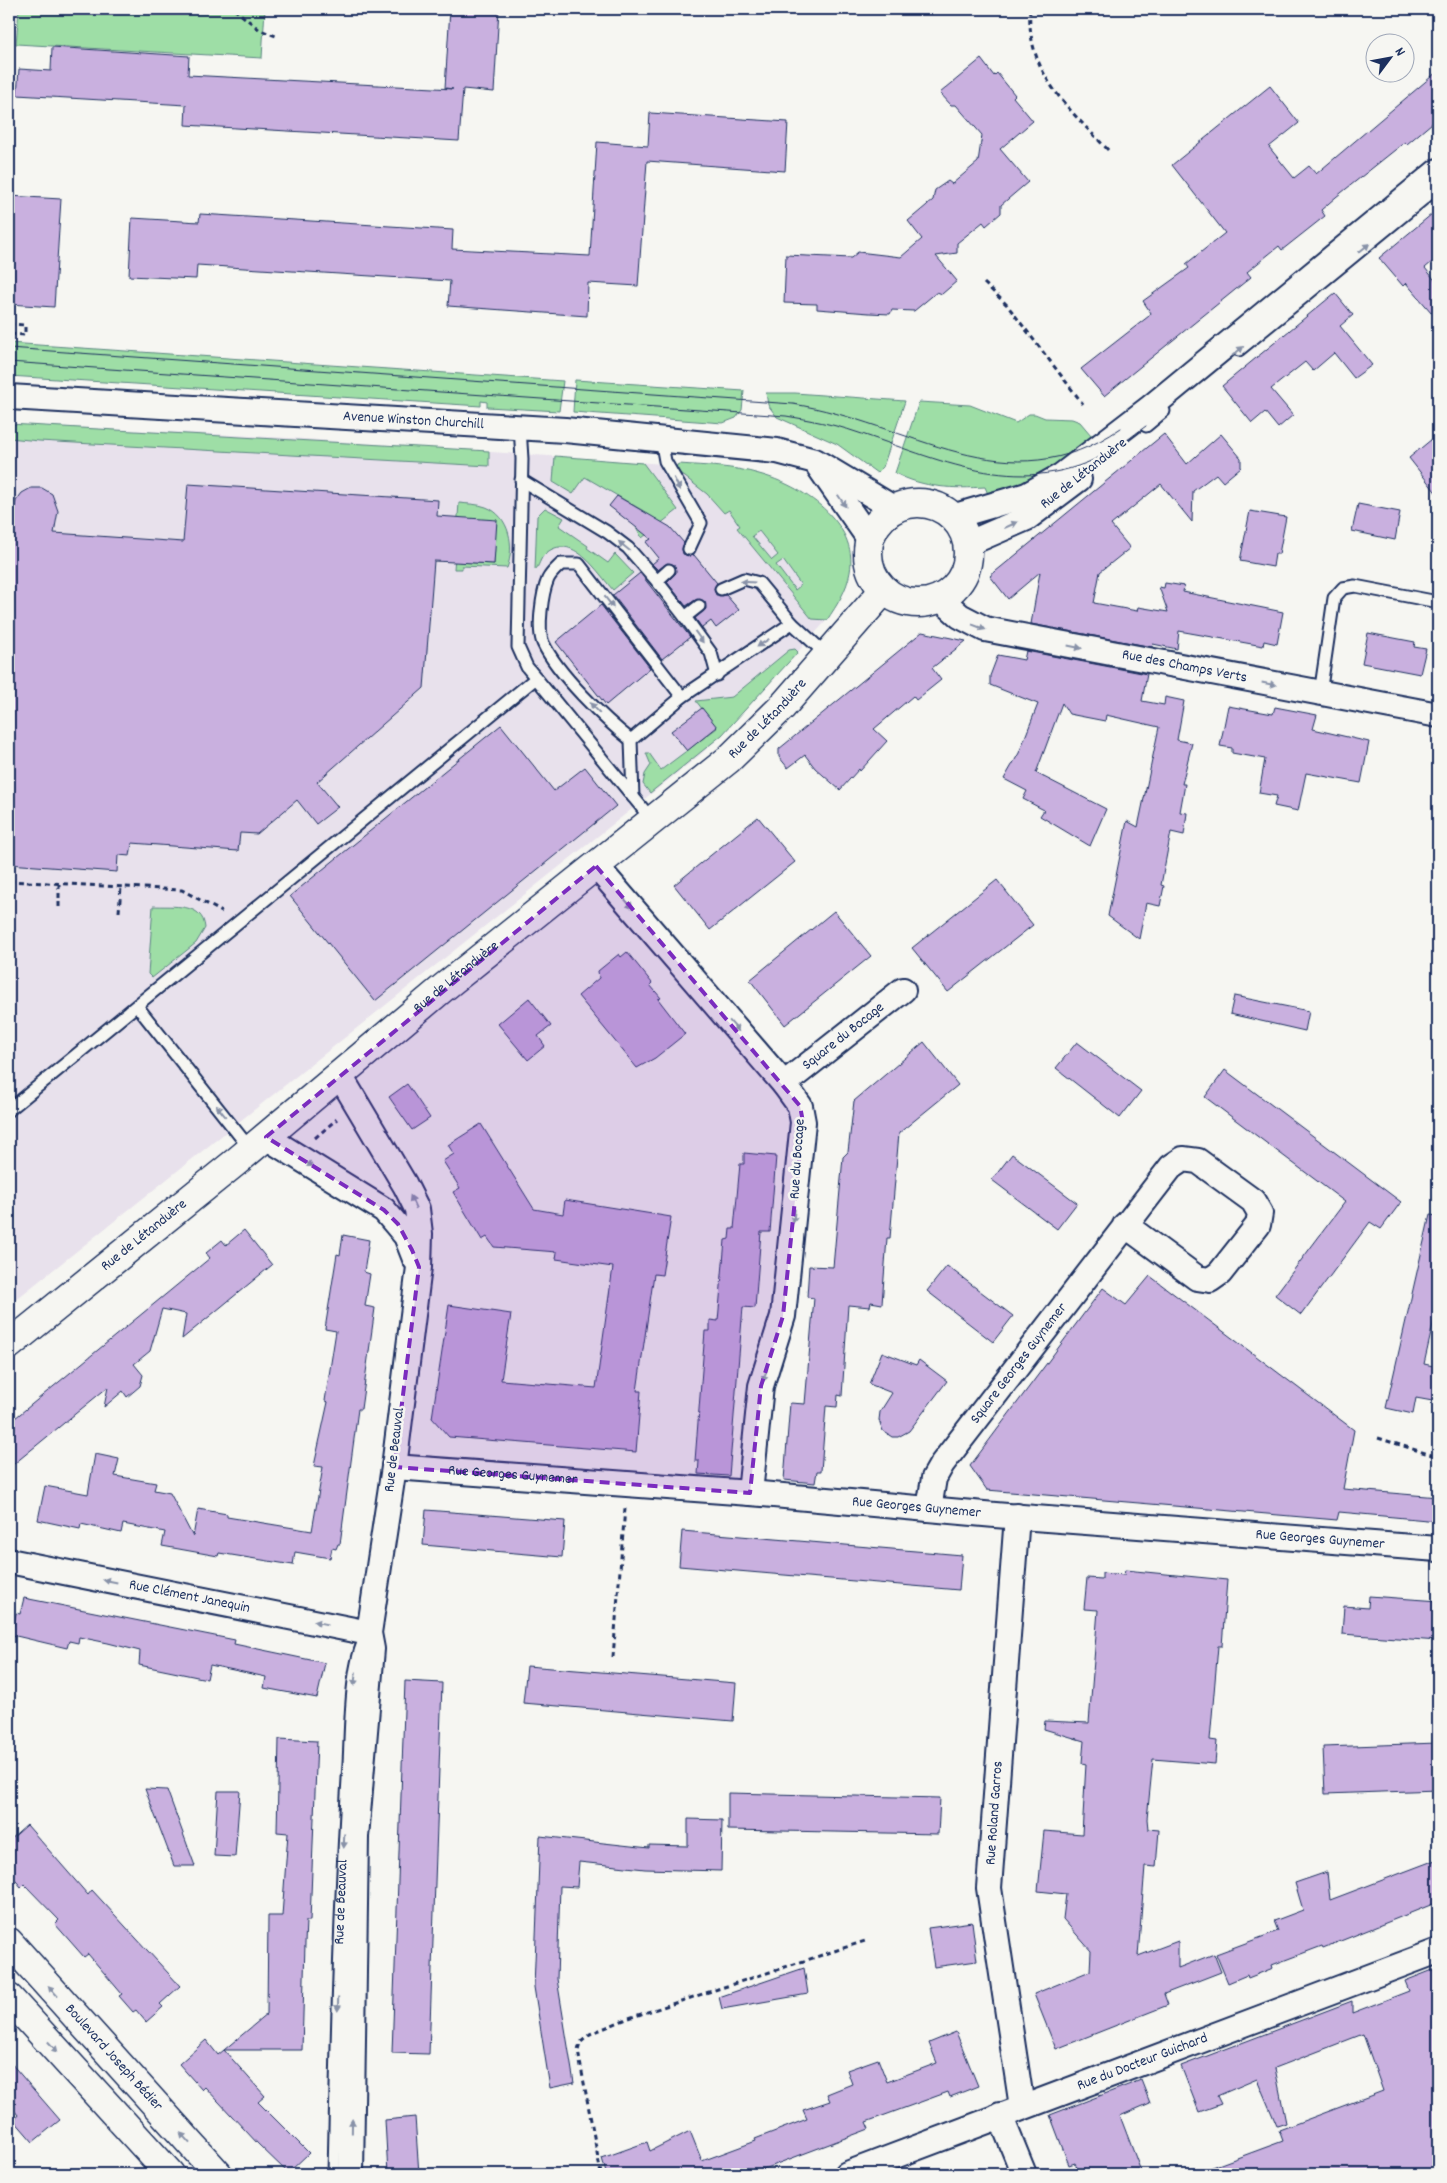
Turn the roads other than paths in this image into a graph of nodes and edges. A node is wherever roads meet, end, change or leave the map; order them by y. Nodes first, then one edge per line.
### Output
1 (1438, 171) edge
2 (1438, 187) edge
3 (9, 397) edge
4 (1146, 426) joint
5 (520, 427) junction
6 (661, 439) junction
7 (815, 461) junction
8 (521, 480) junction
9 (895, 509) junction
10 (952, 518) junction
11 (870, 540) junction
12 (967, 544) junction
13 (689, 549) dead end
14 (669, 570) dead end
15 (657, 581) junction
16 (721, 589) dead end
17 (884, 590) junction
18 (940, 598) junction
19 (1438, 602) edge
20 (699, 606) dead end
21 (685, 617) junction
22 (792, 623) junction
23 (828, 656) junction
24 (717, 675) junction
25 (536, 678) junction
26 (1320, 694) junction
27 (682, 697) junction
28 (1438, 715) edge
29 (631, 740) junction
30 (633, 797) junction
31 (652, 820) junction
32 (596, 866) junction
33 (903, 990) dead end
34 (137, 1006) junction
35 (339, 1074) junction
36 (784, 1084) junction
37 (9, 1110) edge
38 (258, 1144) junction
39 (1125, 1225) junction
40 (419, 1268) junction
41 (9, 1344) edge
42 (394, 1467) junction
43 (750, 1492) junction
44 (929, 1509) junction
45 (1017, 1516) junction
46 (1438, 1549) edge
47 (9, 1561) edge
48 (368, 1633) junction
49 (9, 1942) edge
50 (1438, 1951) edge
51 (9, 1998) edge
52 (1022, 2107) junction
53 (1000, 2115) junction
54 (170, 2174) edge
55 (218, 2174) edge
56 (334, 2174) edge
57 (351, 2174) edge
58 (847, 2174) edge
59 (1024, 2174) edge

1 - 10 street, Rue de Létanduère
4 -> 2 lane
3 - 5 street, Avenue Winston Churchill
12 -> 4 street, Rue de Létanduère
5 - 6 street, Avenue Winston Churchill
5 - 8 lane
6 - 7 street, Avenue Winston Churchill
6 -> 13 lane
7 - 9 street, Avenue Winston Churchill
7 -> 11 street
15 -> 8 lane
8 - 25 lane
9 - 10 street
9 - 11 street
10 - 12 street
11 - 17 street
12 - 18 street
14 - 15 lane
15 - 21 lane
22 -> 16 lane
17 - 18 street
17 - 23 street, Rue de Létanduère
18 -> 26 street, Rue des Champs Verts
19 - 26 lane
20 - 21 lane
21 -> 24 lane
22 - 23 lane
22 -> 24 lane
23 - 31 street, Rue de Létanduère
24 - 27 lane
25 - 30 lane
25 - 34 lane
26 - 28 street, Rue des Champs Verts
27 - 29 lane
29 -> 27 lane
29 - 30 lane
30 - 31 lane
31 - 32 street, Rue de Létanduère
32 - 35 street, Rue de Létanduère
32 -> 36 street, Rue du Bocage
33 - 36 street, Square du Bocage
34 - 37 lane
38 -> 34 lane
35 - 38 street, Rue de Létanduère
40 -> 35 street, Rue de Beauval
36 -> 43 street, Rue du Bocage
38 -> 40 street, Rue de Beauval
38 - 41 street, Rue de Létanduère
39 - 39 street, Square Georges Guynemer
39 - 44 street, Square Georges Guynemer
40 - 42 street, Rue de Beauval
42 - 43 street, Rue Georges Guynemer
42 - 48 street, Rue de Beauval
43 - 44 street, Rue Georges Guynemer
44 - 45 street, Rue Georges Guynemer
45 - 46 street, Rue Georges Guynemer
45 - 52 street, Rue Roland Garros
48 -> 47 street, Rue Clément Janequin
48 -> 56 lane, Rue de Beauval
57 -> 48 street, Rue de Beauval
55 -> 49 street, Boulevard Joseph Bédier
50 - 52 street, Rue du Docteur Guichard
51 -> 54 street
52 - 53 street, Rue du Docteur Guichard
53 - 58 street, Rue du Docteur Guichard
53 - 59 street

